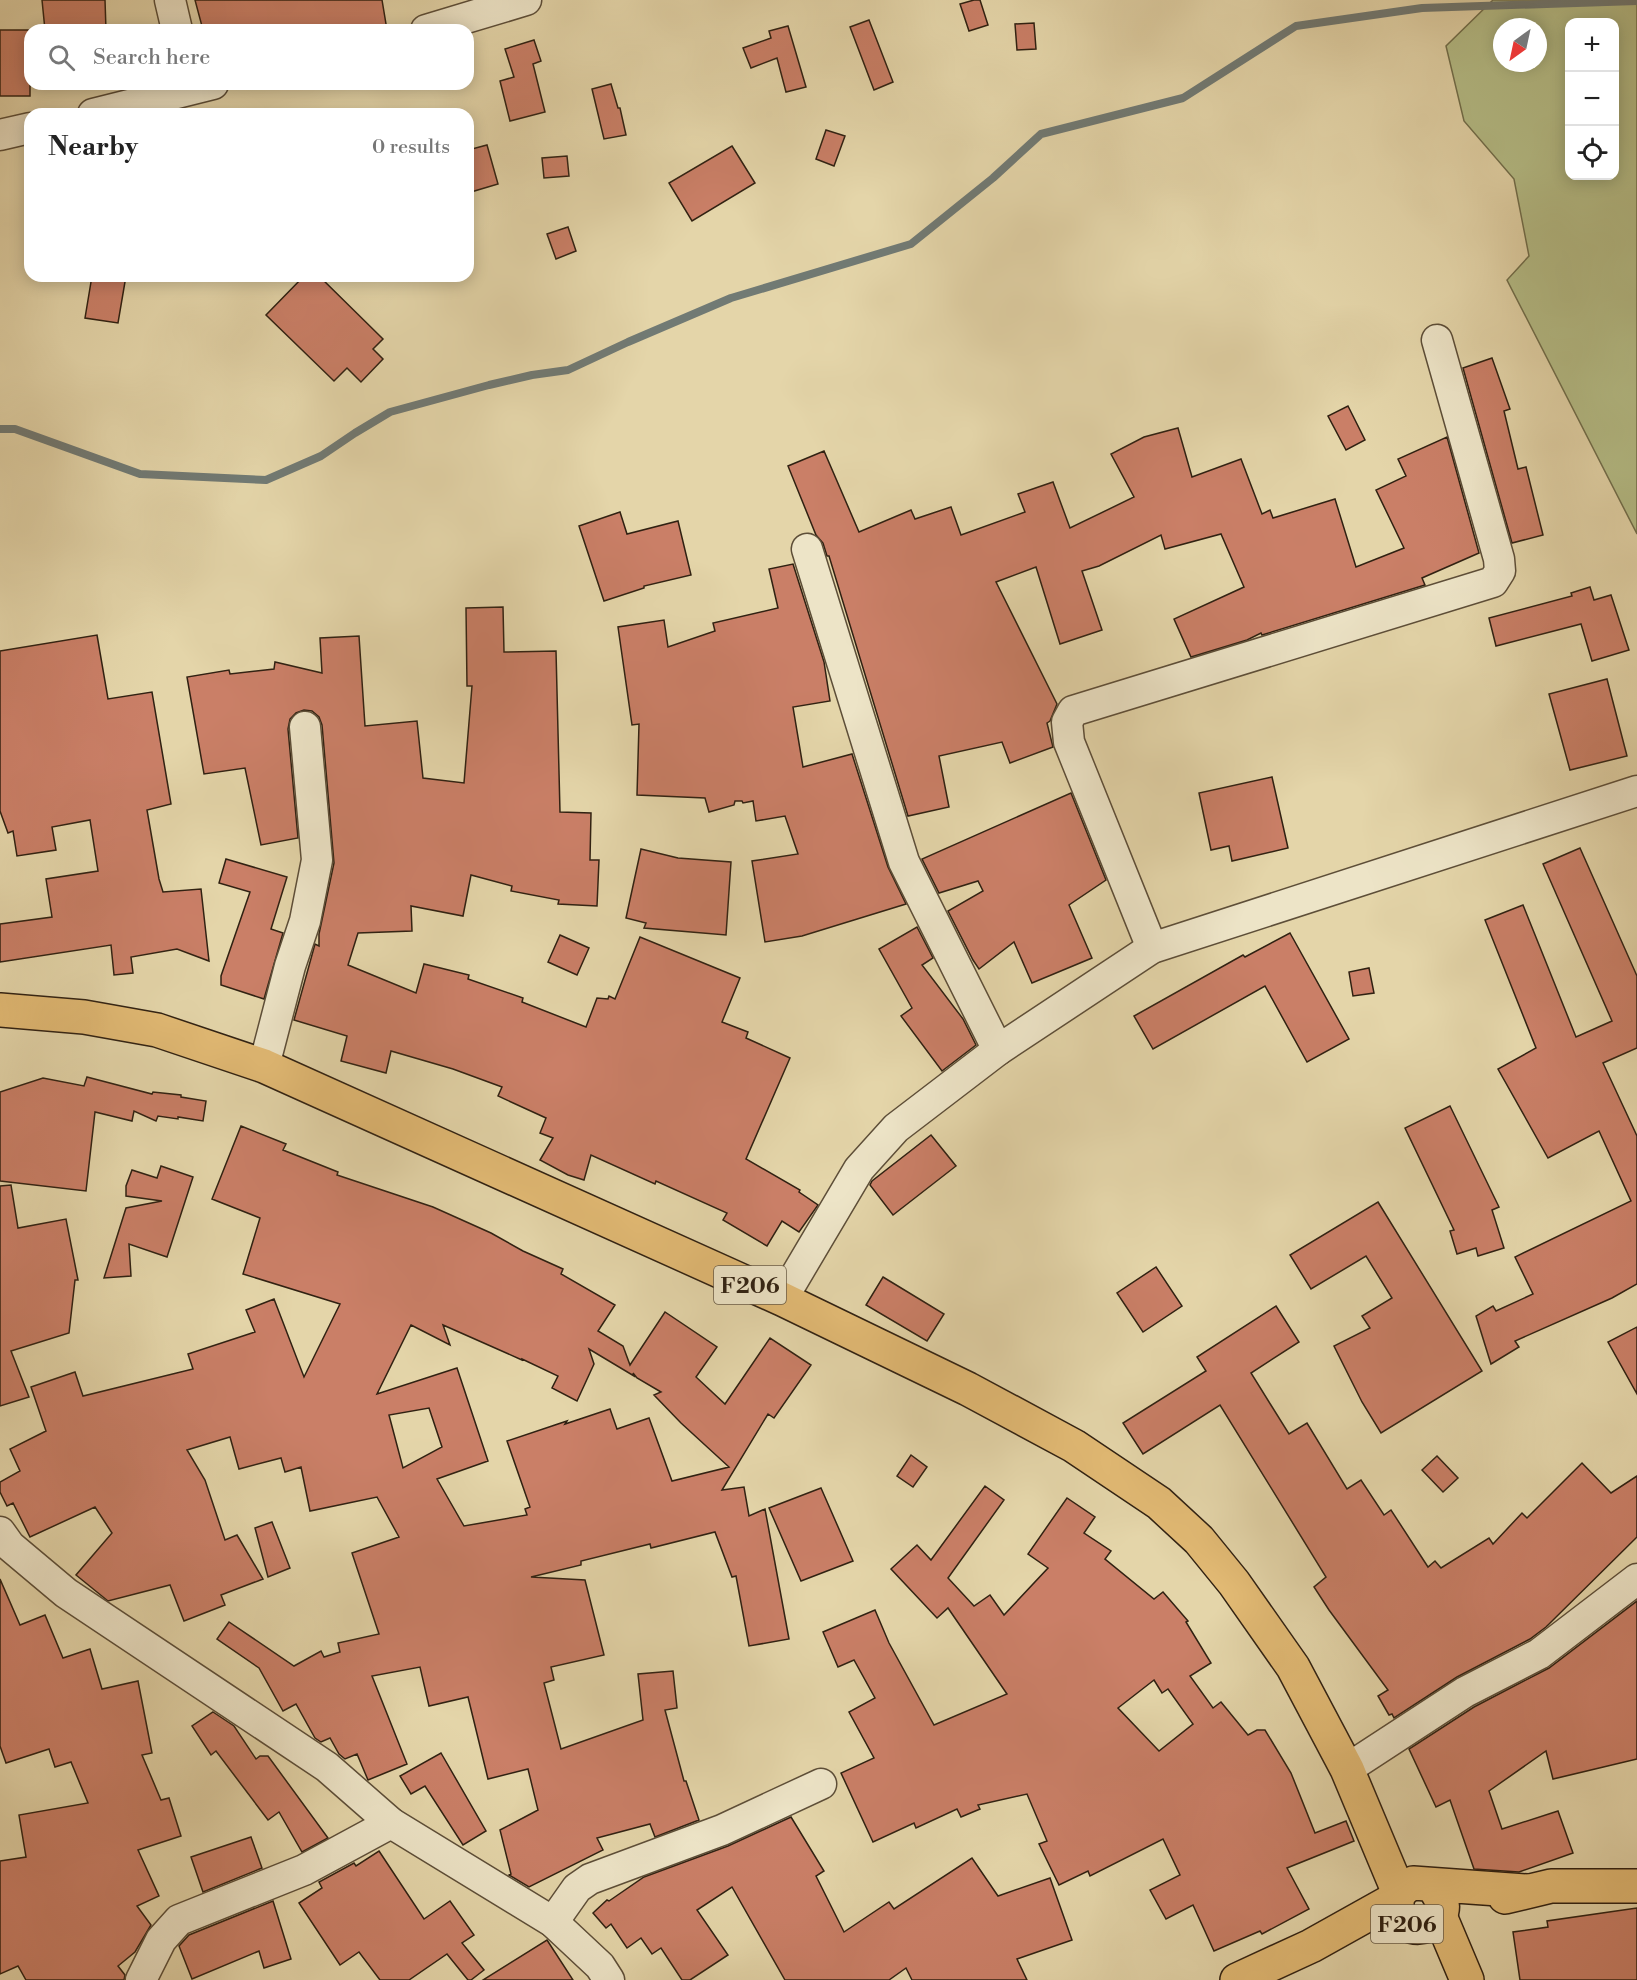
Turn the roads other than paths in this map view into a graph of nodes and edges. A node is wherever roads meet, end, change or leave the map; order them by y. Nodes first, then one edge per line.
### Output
1 (170, 0) edge
2 (526, 0) edge
3 (176, 24) edge
4 (446, 24) edge
5 (183, 90) edge
6 (116, 108) edge
7 (24, 129) edge
8 (0, 135) edge
9 (1437, 340) dead end
10 (807, 549) dead end
11 (305, 727) dead end
12 (1637, 791) edge
13 (1152, 948) junction
14 (0, 1010) edge
15 (998, 1050) junction
16 (264, 1066) junction
17 (782, 1299) junction
18 (0, 1532) edge
19 (1637, 1579) edge
20 (1349, 1775) junction
21 (821, 1784) dead end
22 (391, 1823) junction
23 (1637, 1886) edge
24 (1419, 1905) junction
25 (553, 1922) junction
26 (141, 1980) edge
27 (609, 1980) edge
28 (1237, 1980) edge
29 (1460, 1980) edge
30 (1467, 1980) edge

1 - 3 street
2 - 4 street
5 - 6 street
7 - 8 street
9 - 13 street
10 - 15 street
11 - 16 street
12 - 13 street
13 - 15 street
14 - 16 main road, F206
15 - 17 street
16 - 17 main road, F206
17 - 20 main road, F206
18 - 22 street
19 - 20 street
20 - 24 main road, F206
21 - 25 street
22 - 25 street
22 - 26 street
23 - 24 main road
24 - 28 main road
24 - 29 main road, F206
24 - 30 main road, F206
25 - 27 street

